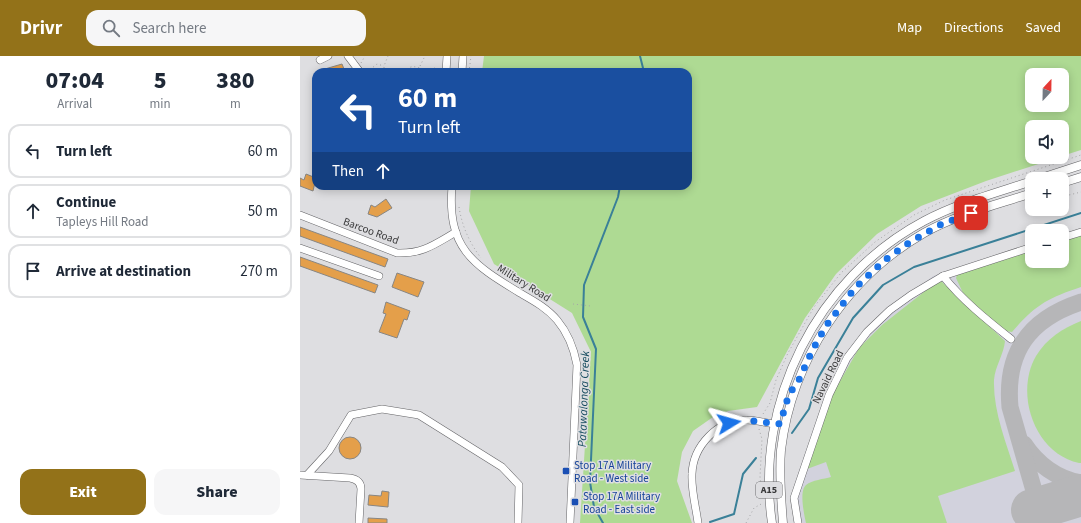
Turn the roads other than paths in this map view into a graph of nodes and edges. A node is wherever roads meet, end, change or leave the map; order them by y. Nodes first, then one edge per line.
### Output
1 (328, 56) edge
2 (348, 56) edge
3 (447, 56) edge
4 (463, 56) edge
5 (320, 60) dead end
6 (356, 68) edge
7 (444, 68) edge
8 (462, 68) edge
9 (1081, 165) edge
10 (1060, 172) edge
11 (1081, 176) edge
12 (1069, 180) edge
13 (1025, 183) edge
14 (452, 190) edge
15 (1025, 195) edge
16 (300, 216) edge
17 (456, 232) junction
18 (1081, 232) edge
19 (1069, 236) edge
20 (300, 248) edge
21 (1025, 249) edge
22 (379, 276) dead end
23 (943, 276) junction
24 (1011, 339) dead end
25 (798, 382) junction
26 (774, 424) junction
27 (303, 475) edge
28 (359, 523) edge
29 (518, 523) edge
30 (570, 523) edge
31 (698, 523) edge
32 (772, 523) edge
33 (783, 523) edge
34 (798, 523) edge

1 - 5 street
2 - 6 street
3 - 7 street
4 - 8 street
9 - 10 main road
11 - 12 main road
13 - 26 main road, A15
14 - 17 street, Military Road
15 - 25 main road, A15
16 - 17 street, Barcoo Road
17 - 30 street, Military Road
18 - 19 street
20 - 22 street
21 - 23 street, Navaid Road
23 - 24 street
23 - 34 street, Navaid Road
25 - 26 main road
25 - 33 main road, A15
26 - 31 street
26 - 32 main road, A15
27 - 28 street
27 - 29 street

